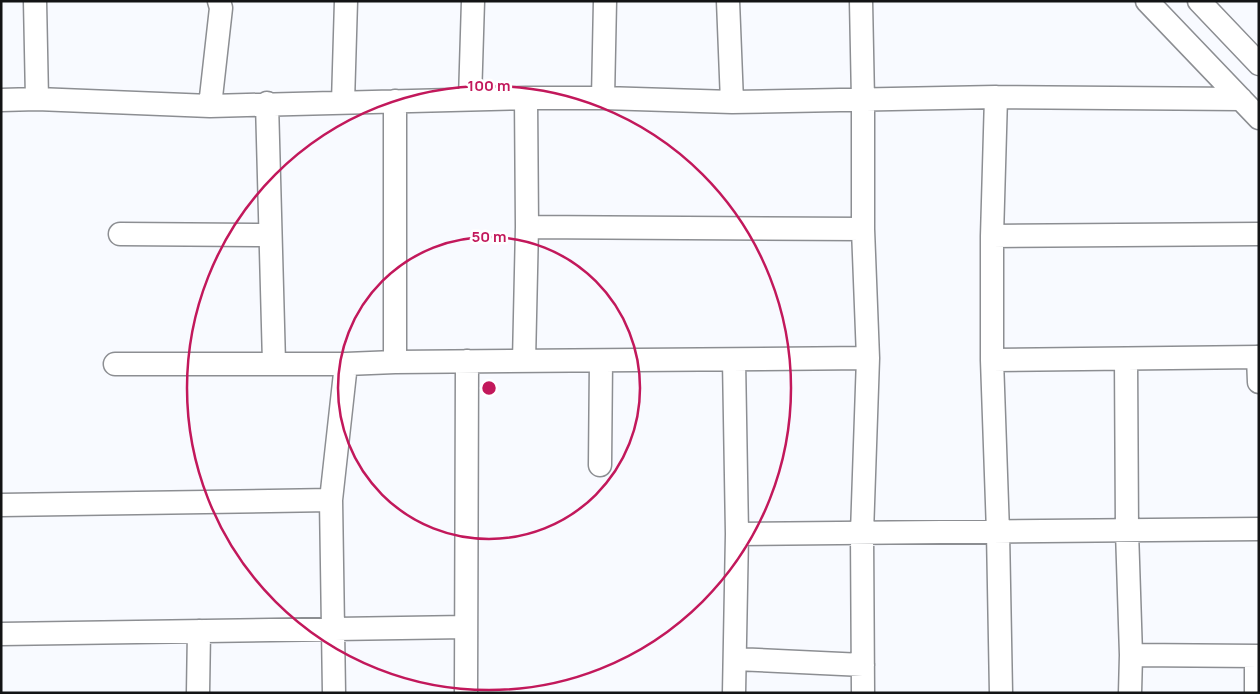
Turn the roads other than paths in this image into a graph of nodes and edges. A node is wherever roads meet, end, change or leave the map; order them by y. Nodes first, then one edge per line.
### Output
1 (35, 1) edge
2 (219, 1) edge
3 (346, 1) edge
4 (472, 1) edge
5 (605, 1) edge
6 (728, 1) edge
7 (861, 1) edge
8 (1147, 1) edge
9 (1199, 1) edge
10 (1259, 64) edge
11 (996, 97) junction
12 (526, 98) junction
13 (603, 98) junction
14 (38, 99) junction
15 (470, 99) junction
16 (1241, 99) junction
17 (1, 100) edge
18 (863, 100) junction
19 (395, 101) junction
20 (343, 102) junction
21 (732, 102) junction
22 (267, 104) junction
23 (210, 106) junction
24 (1259, 118) edge
25 (527, 227) junction
26 (862, 228) junction
27 (120, 234) dead end
28 (1259, 234) edge
29 (269, 235) junction
30 (992, 236) junction
31 (1258, 357) edge
32 (868, 358) junction
33 (1126, 359) junction
34 (734, 360) junction
35 (992, 360) junction
36 (467, 361) junction
37 (524, 361) junction
38 (602, 361) junction
39 (395, 362) junction
40 (274, 363) junction
41 (115, 364) dead end
42 (346, 364) junction
43 (1259, 382) edge
44 (600, 465) dead end
45 (331, 500) junction
46 (1, 505) edge
47 (1127, 530) junction
48 (1259, 530) edge
49 (998, 532) junction
50 (862, 533) junction
51 (736, 534) junction
52 (466, 627) junction
53 (333, 630) junction
54 (199, 631) junction
55 (1, 634) edge
56 (1131, 655) junction
57 (1257, 656) edge
58 (735, 659) junction
59 (863, 665) junction
60 (198, 693) edge
61 (334, 693) edge
62 (466, 693) edge
63 (734, 693) edge
64 (863, 693) edge
65 (1001, 693) edge
66 (1130, 693) edge
67 (1256, 693) edge

1 - 14 street
2 - 23 street
3 - 20 street
4 - 15 street
5 - 13 street
6 - 21 street
7 - 18 street
8 - 16 street
9 - 10 street
11 - 16 street
11 - 18 street
11 - 30 street
12 - 13 street
12 - 15 street
12 - 25 street
13 - 21 street
14 - 17 street
14 - 23 street
15 - 19 street
16 - 24 street
18 - 21 street
18 - 26 street
19 - 20 street
19 - 39 street
20 - 22 street
22 - 23 street
22 - 29 street
25 - 26 street
25 - 37 street
26 - 32 street
27 - 29 street
28 - 30 street
29 - 40 street
30 - 35 street
31 - 33 street
31 - 43 street
32 - 34 street
32 - 50 street
33 - 35 street
33 - 47 street
34 - 38 street
34 - 51 street
35 - 49 street
36 - 37 street
36 - 39 street
36 - 52 street
37 - 38 street
38 - 44 street
39 - 42 street
40 - 41 street
40 - 42 street
42 - 45 street
45 - 46 street
45 - 53 street
47 - 48 street
47 - 49 street
47 - 56 street
49 - 50 street
49 - 65 street
50 - 51 street
50 - 59 street
51 - 58 street
52 - 53 street
52 - 62 street
53 - 54 street
53 - 61 street
54 - 55 street
54 - 60 street
56 - 57 street
56 - 66 street
57 - 67 street
58 - 59 street
58 - 63 street
59 - 64 street

